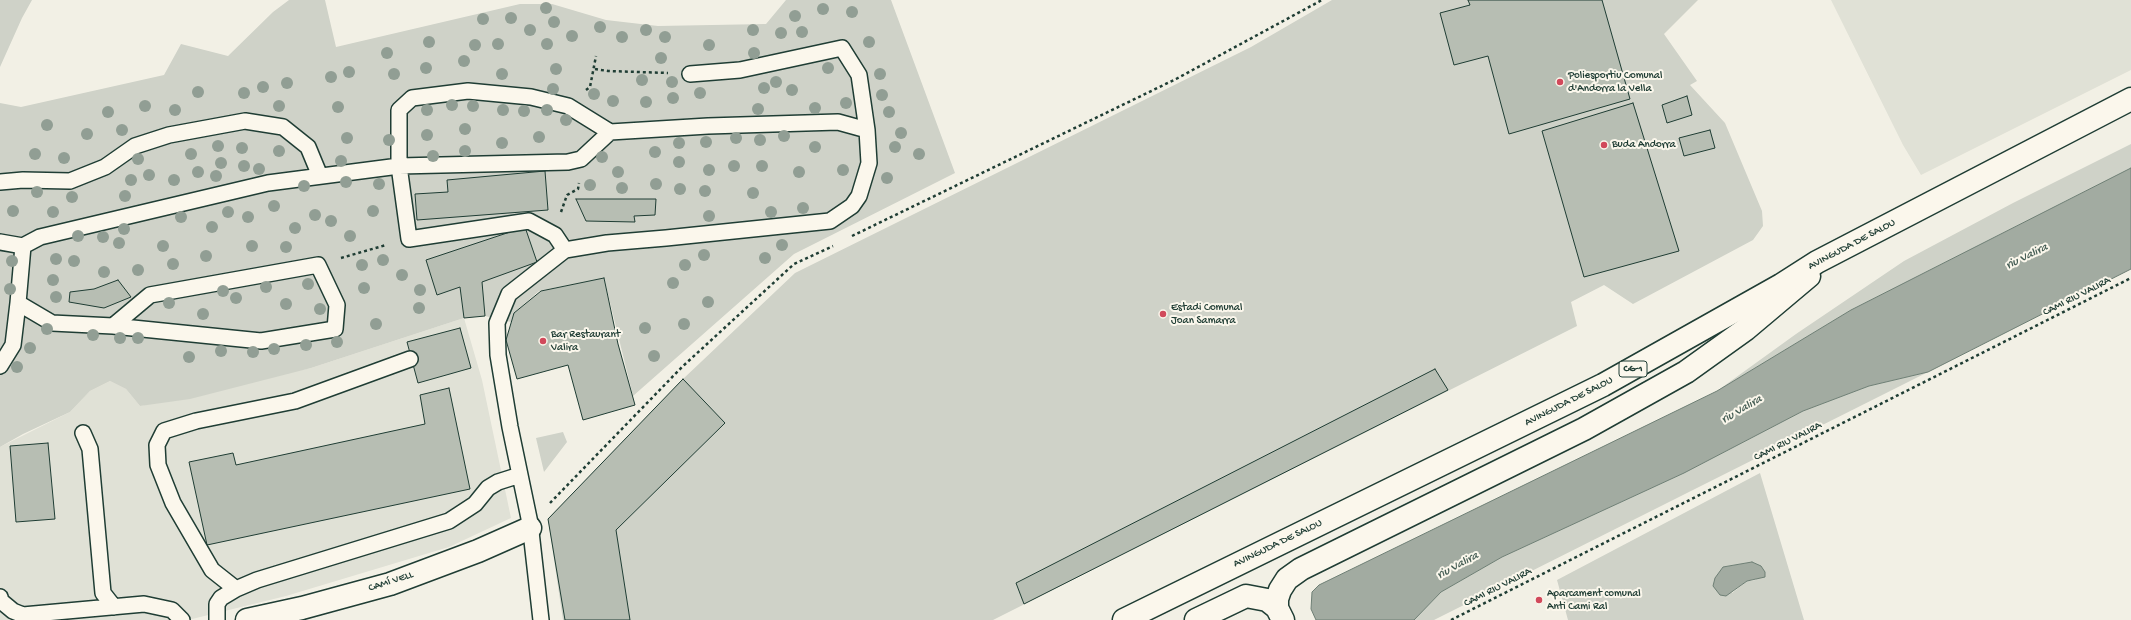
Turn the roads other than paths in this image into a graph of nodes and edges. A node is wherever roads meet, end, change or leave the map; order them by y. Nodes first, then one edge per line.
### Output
1 (690, 74) road end
2 (2131, 99) edge
3 (867, 130) junction
4 (610, 132) junction
5 (399, 166) junction
6 (320, 176) junction
7 (0, 182) edge
8 (0, 242) edge
9 (23, 246) junction
10 (565, 250) junction
11 (1834, 254) junction
12 (18, 303) junction
13 (113, 326) junction
14 (6, 343) edge
15 (410, 359) dead end
16 (0, 366) edge
17 (83, 433) dead end
18 (520, 476) junction
19 (530, 526) junction
20 (236, 589) junction
21 (0, 597) edge
22 (114, 607) junction
23 (1280, 614) edge
24 (182, 620) edge
25 (217, 620) edge
26 (247, 620) edge
27 (541, 620) edge
28 (1124, 620) edge
29 (1196, 620) edge

1 - 3 lane
2 - 11 main road, AVINGUDA DE SALOU / CG-1
3 - 4 lane
3 - 10 lane
4 - 5 lane
4 - 5 lane
5 - 6 lane
5 - 10 lane
6 - 7 lane
6 - 9 lane
8 - 9 lane
9 - 12 lane
10 - 18 lane
11 - 23 main road
11 - 28 main road, AVINGUDA DE SALOU / CG-1
12 - 13 lane
12 - 14 lane
13 - 13 lane
14 - 16 lane
15 - 20 lane
17 - 22 lane
18 - 19 lane
18 - 20 lane
19 - 26 main road, CAMÍ VELL
19 - 27 lane
20 - 25 lane
21 - 22 lane
22 - 24 lane
23 - 29 main road

